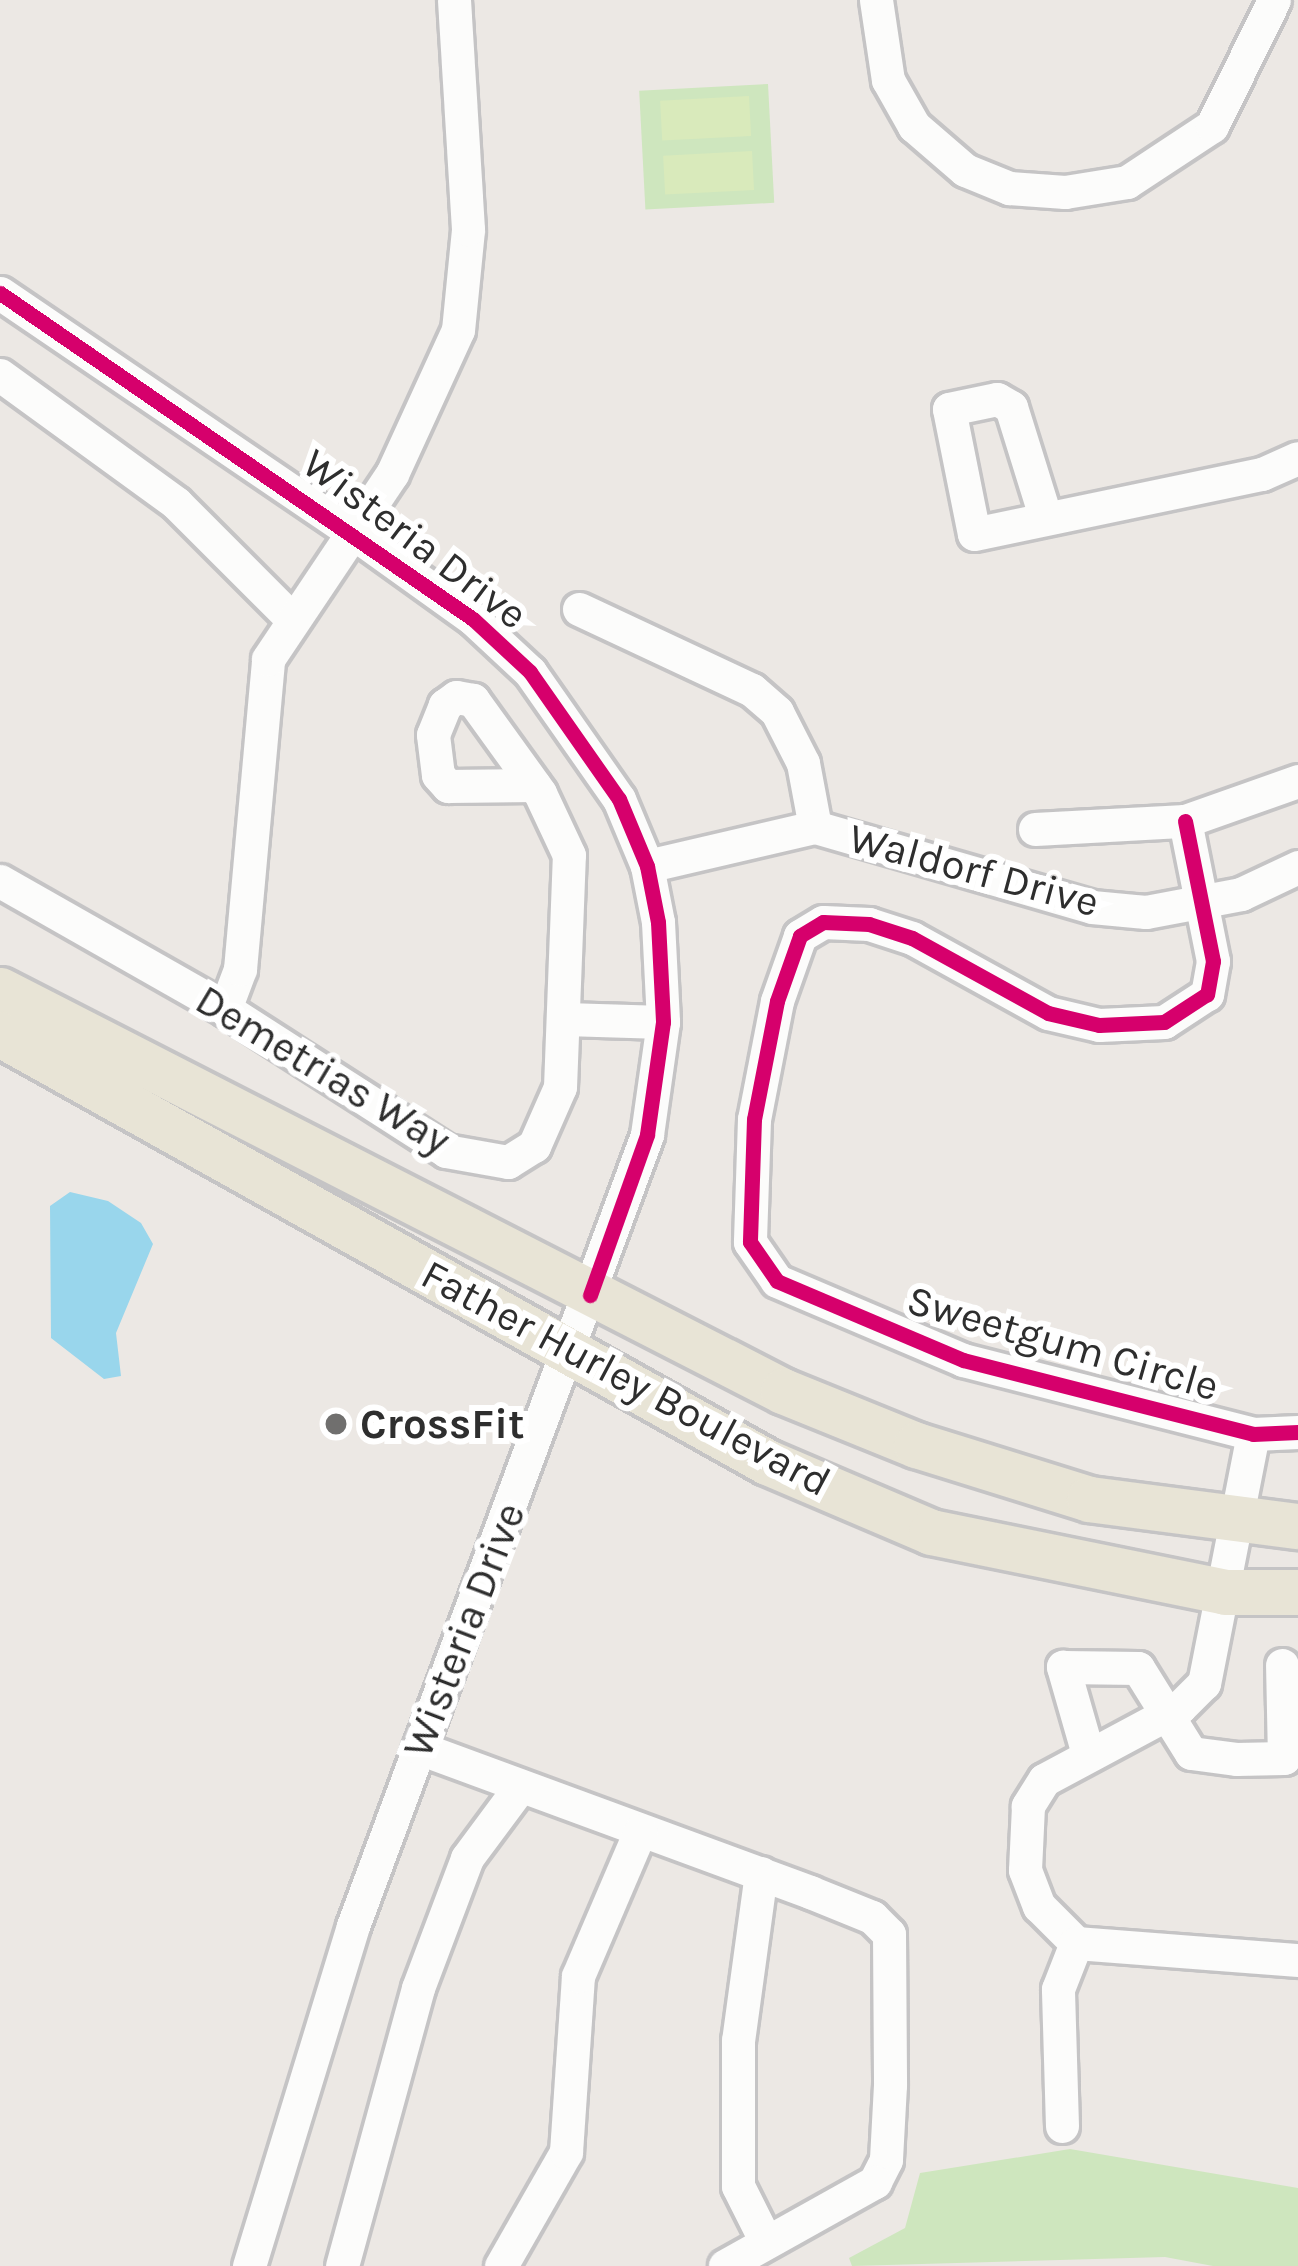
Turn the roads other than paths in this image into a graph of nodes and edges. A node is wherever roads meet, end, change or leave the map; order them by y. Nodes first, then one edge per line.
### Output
1 (454, 0) edge
2 (875, 0) edge
3 (1274, 0) edge
4 (0, 293) edge
5 (0, 375) edge
6 (1298, 458) edge
7 (1045, 516) dead end
8 (352, 532) junction
9 (579, 609) dead end
10 (290, 617) junction
11 (1298, 781) edge
12 (534, 785) dead end
13 (1185, 821) junction
14 (815, 827) junction
15 (1035, 829) dead end
16 (647, 866) junction
17 (1298, 867) edge
18 (0, 881) edge
19 (1202, 904) junction
20 (0, 990) edge
21 (225, 1009) junction
22 (565, 1019) junction
23 (663, 1022) junction
24 (0, 1034) edge
25 (590, 1295) junction
26 (568, 1354) junction
27 (1298, 1432) edge
28 (1252, 1434) junction
29 (1238, 1523) junction
30 (1298, 1526) edge
31 (1225, 1592) junction
32 (1298, 1592) edge
33 (1282, 1665) dead end
34 (1166, 1715) junction
35 (419, 1748) junction
36 (1088, 1754) junction
37 (519, 1788) junction
38 (640, 1831) junction
39 (761, 1873) junction
40 (1076, 1943) junction
41 (1298, 1960) edge
42 (1062, 2126) dead end
43 (765, 2240) junction
44 (249, 2266) edge
45 (342, 2266) edge
46 (501, 2266) edge
47 (725, 2266) edge

1 - 8 street
2 - 3 street
4 - 8 street, Wisteria Drive
5 - 10 street
6 - 7 street
8 - 10 street
8 - 16 street, Wisteria Drive
9 - 14 street
10 - 21 street
11 - 13 street
12 - 22 street, Demetrias Way
13 - 15 street
13 - 19 street
14 - 16 street, Waldorf Drive
14 - 19 street, Waldorf Drive
16 - 23 street, Wisteria Drive
17 - 19 street, Waldorf Drive
18 - 21 street, Demetrias Way
19 - 28 street, Sweetgum Circle
20 - 25 main road, Father Hurley Boulevard
21 - 22 street, Demetrias Way
22 - 23 street
23 - 25 street, Wisteria Drive
24 - 26 main road, Father Hurley Boulevard
25 - 26 street, Wisteria Drive
25 - 29 main road, Father Hurley Boulevard
26 - 31 main road, Father Hurley Boulevard
26 - 35 street, Wisteria Drive
27 - 28 street, Sweetgum Circle
28 - 29 street, Sweetgum Circle
29 - 30 main road, Father Hurley Boulevard
29 - 31 street, Sweetgum Circle
31 - 32 main road, Father Hurley Boulevard
31 - 34 street, Sweetgum Circle
33 - 34 street
34 - 36 street, Sweetgum Circle
34 - 36 street
35 - 37 street
35 - 44 street, Wisteria Drive
36 - 40 street, Sweetgum Circle
37 - 38 street
37 - 45 street
38 - 39 street
38 - 46 street
39 - 43 street
39 - 43 street
40 - 41 street
40 - 42 street
43 - 47 street

